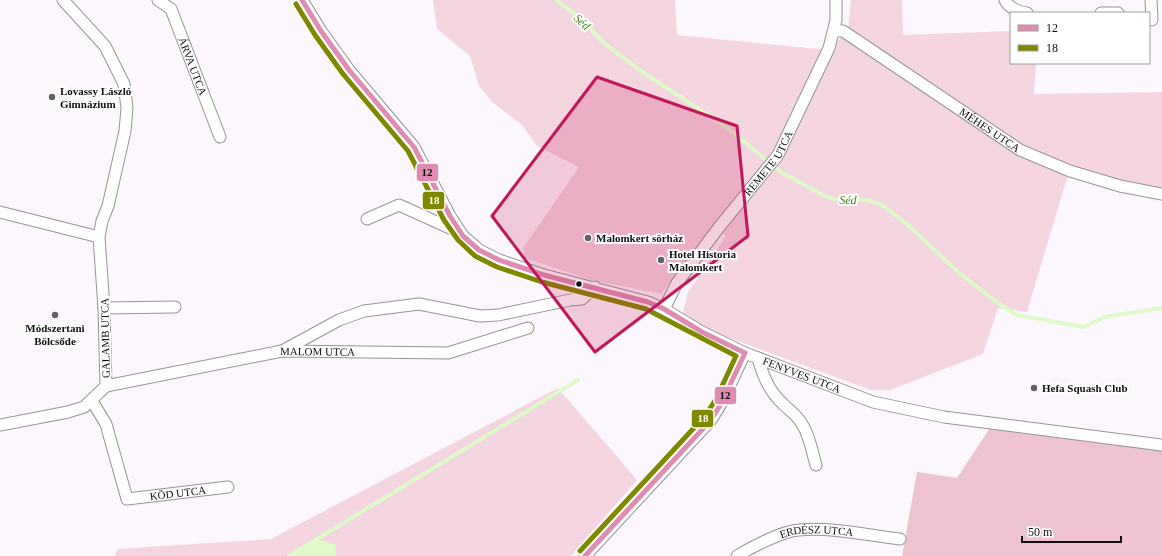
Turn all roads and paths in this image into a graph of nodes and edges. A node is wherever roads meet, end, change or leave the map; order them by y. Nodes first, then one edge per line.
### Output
1 (63, 0) edge
2 (158, 0) edge
3 (302, 0) edge
4 (836, 0) edge
5 (1005, 0) edge
6 (1151, 0) edge
7 (1022, 12) edge
8 (1154, 21) edge
9 (834, 31) junction
10 (220, 137) dead end
11 (1162, 194) edge
12 (0, 212) edge
13 (367, 219) dead end
14 (461, 234) junction
15 (99, 237) junction
16 (595, 287) junction
17 (175, 307) dead end
18 (104, 308) junction
19 (664, 309) junction
20 (528, 328) dead end
21 (282, 351) junction
22 (745, 353) junction
23 (758, 358) junction
24 (106, 386) junction
25 (92, 401) junction
26 (0, 425) edge
27 (1162, 445) edge
28 (816, 465) dead end
29 (228, 487) dead end
30 (900, 539) dead end
31 (585, 556) edge
32 (737, 556) edge

1 - 15 street, GALAMB UTCA
2 - 10 street, ÁRVA UTCA
3 - 14 street, FENYVES UTCA
4 - 9 street, REMETE UTCA
5 - 7 street
6 - 8 street
9 - 11 street, MÉHES UTCA
9 - 19 street, REMETE UTCA
12 - 15 street
13 - 14 street
14 - 16 street, FENYVES UTCA
15 - 18 street, GALAMB UTCA
16 - 19 street, FENYVES UTCA
16 - 21 street
17 - 18 street
18 - 24 street, GALAMB UTCA
19 - 22 street, FENYVES UTCA
20 - 21 street, MALOM UTCA
21 - 24 street, MALOM UTCA
22 - 23 street, FENYVES UTCA
22 - 31 street
23 - 27 street, FENYVES UTCA
23 - 28 street
24 - 25 street, GALAMB UTCA
25 - 26 street, GALAMB UTCA
25 - 29 street, KÖD UTCA
30 - 32 street, ERDÉSZ UTCA

